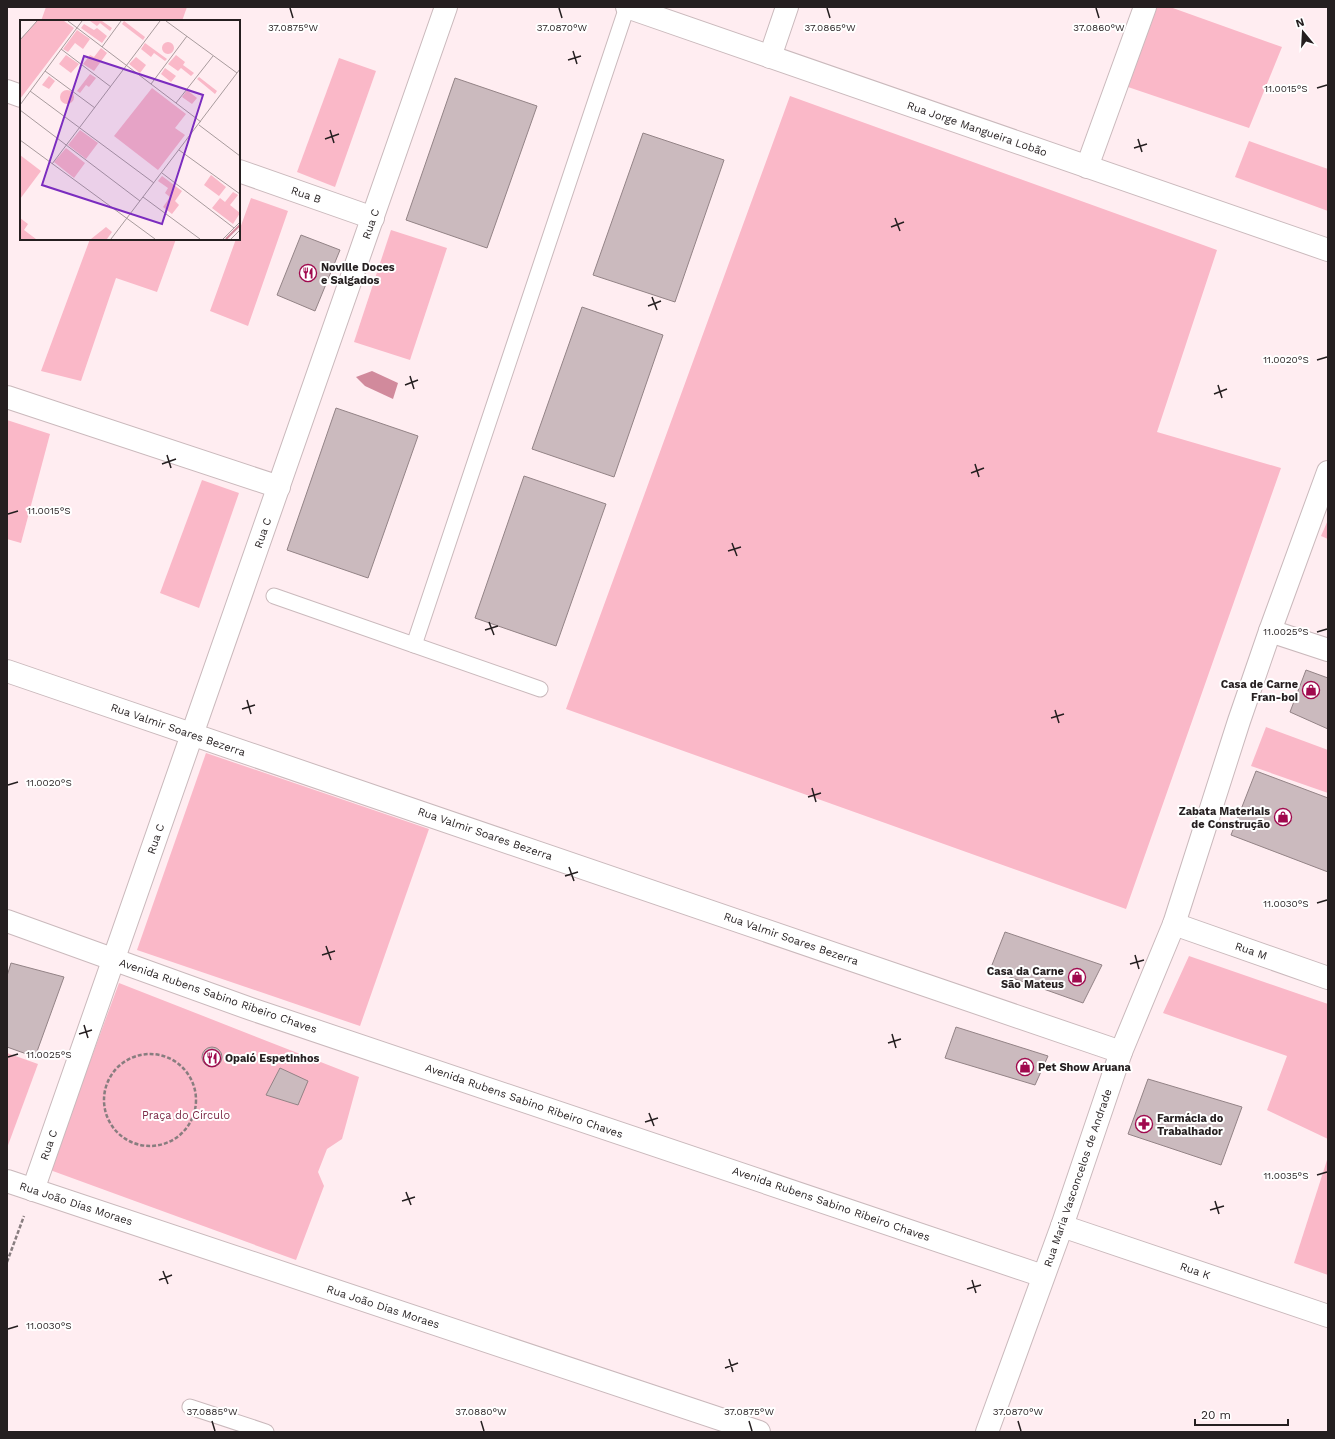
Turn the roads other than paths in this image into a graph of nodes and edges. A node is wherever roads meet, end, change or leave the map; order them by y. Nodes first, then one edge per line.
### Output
1 (446, 7) edge
2 (627, 7) edge
3 (787, 7) edge
4 (1145, 7) edge
5 (770, 57) junction
6 (7, 91) edge
7 (20, 96) edge
8 (1086, 167) junction
9 (240, 172) edge
10 (373, 218) junction
11 (1328, 250) edge
12 (7, 397) edge
13 (1328, 472) edge
14 (279, 487) junction
15 (274, 596) dead end
16 (1270, 631) junction
17 (414, 645) junction
18 (1328, 650) edge
19 (7, 671) edge
20 (540, 689) dead end
21 (192, 734) junction
22 (7, 921) edge
23 (1174, 924) junction
24 (114, 959) junction
25 (1328, 978) edge
26 (1121, 1052) junction
27 (7, 1181) edge
28 (33, 1190) junction
29 (1062, 1226) junction
30 (1044, 1276) junction
31 (1328, 1316) edge
32 (190, 1407) dead end
33 (266, 1432) edge
34 (759, 1432) edge
35 (987, 1432) edge

1 - 10 street, Rua C
2 - 5 street, Rua Jorge Mangueira Lobão
2 - 17 lane
3 - 5 street
4 - 8 street
5 - 8 street, Rua Jorge Mangueira Lobão
6 - 7 street
8 - 11 street, Rua Jorge Mangueira Lobão
9 - 10 street, Rua B
10 - 14 street, Rua C
12 - 14 street
13 - 16 street, Rua Maria Vasconcelos de Andrade
14 - 21 street, Rua C
15 - 17 lane
16 - 18 street
16 - 23 street, Rua Maria Vasconcelos de Andrade
17 - 20 lane
19 - 21 street, Rua Valmir Soares Bezerra
21 - 24 street, Rua C
21 - 26 street, Rua Valmir Soares Bezerra
22 - 24 street, Avenida Rubens Sabino Ribeiro Chaves
23 - 25 street, Rua M
23 - 26 street, Rua Maria Vasconcelos de Andrade
24 - 28 street, Rua C
24 - 30 street, Avenida Rubens Sabino Ribeiro Chaves
26 - 29 street, Rua Maria Vasconcelos de Andrade
27 - 28 street, Rua João Dias Moraes
28 - 34 street, Rua João Dias Moraes
29 - 30 street, Rua Maria Vasconcelos de Andrade
29 - 31 street, Rua K
30 - 35 street, Rua Maria Vasconcelos de Andrade
32 - 33 lane

